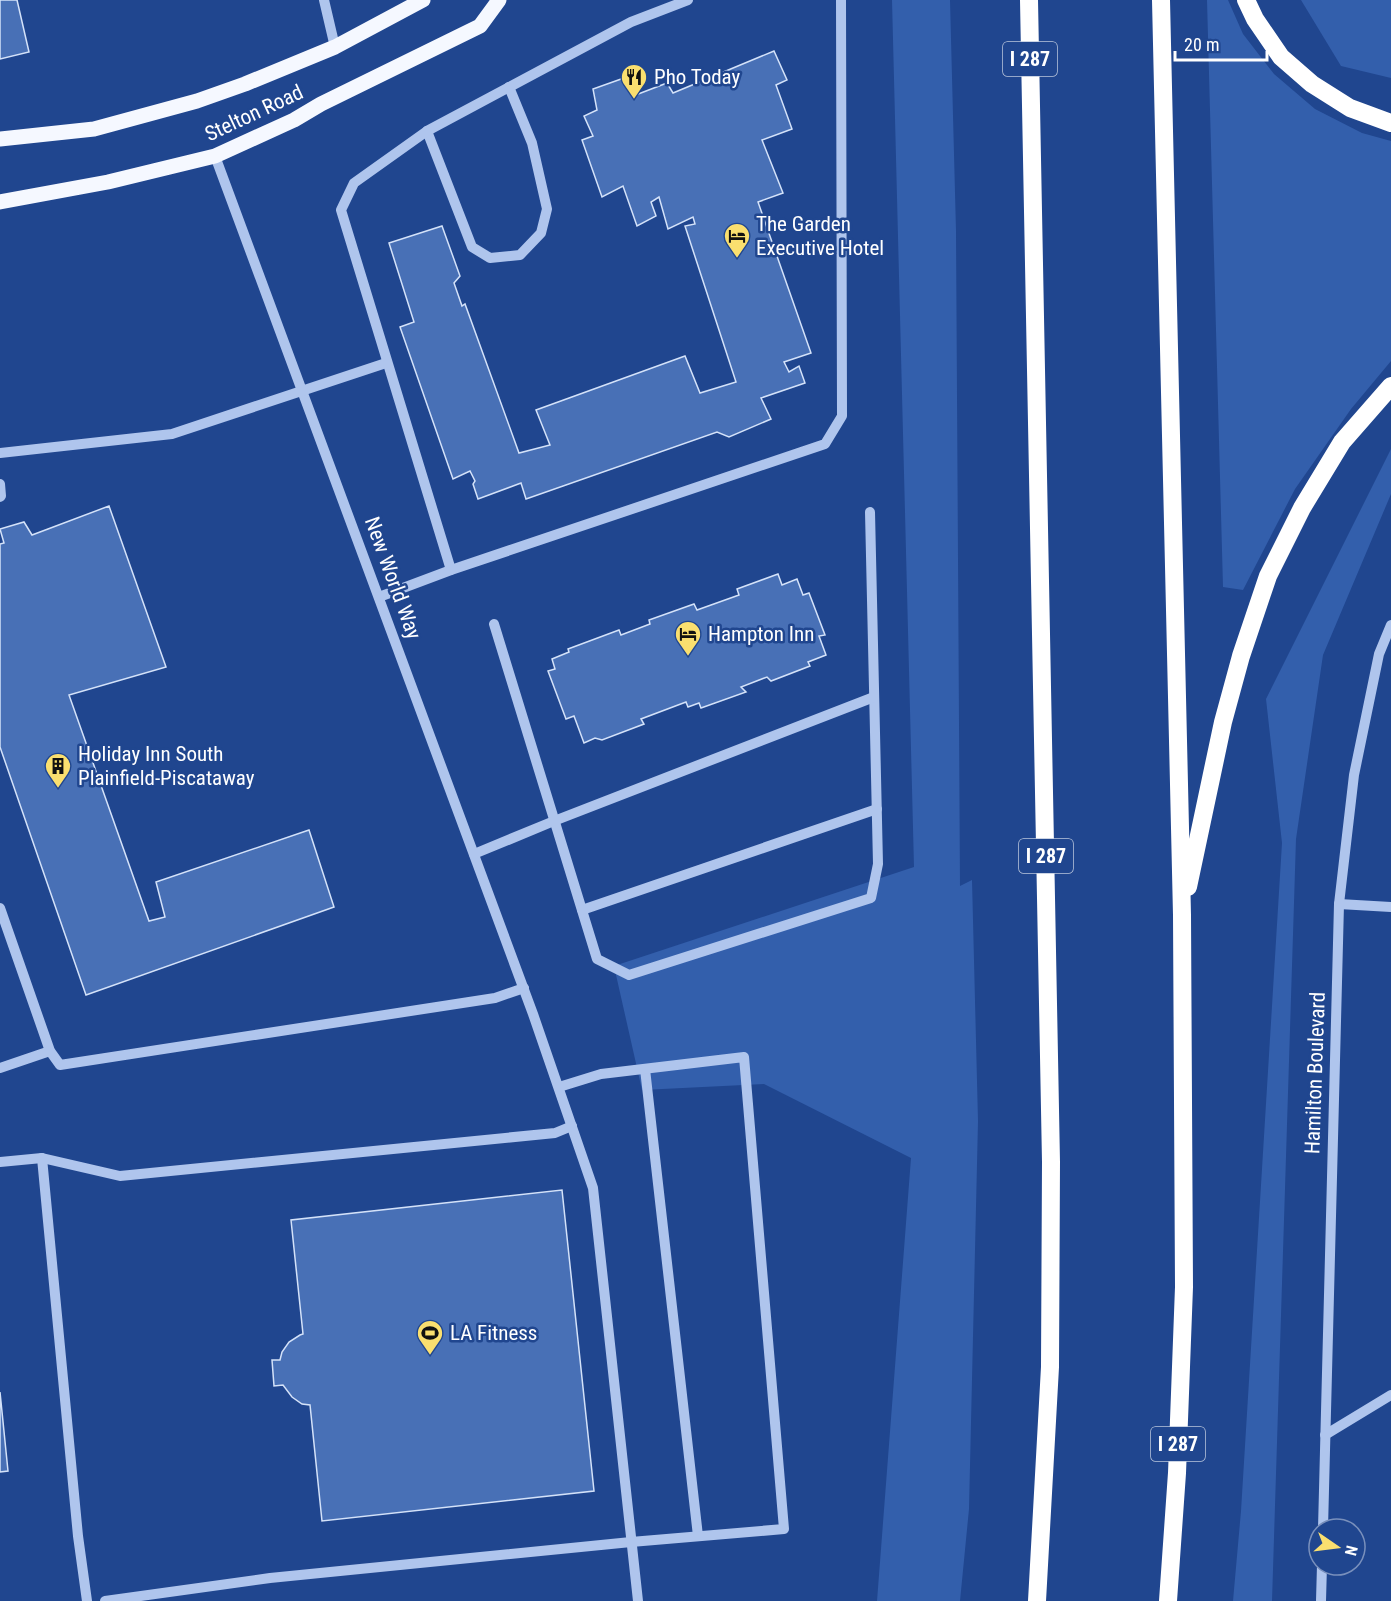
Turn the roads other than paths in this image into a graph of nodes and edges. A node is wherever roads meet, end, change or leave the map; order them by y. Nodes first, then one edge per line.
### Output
1 (324, 0) edge
2 (423, 0) edge
3 (499, 0) edge
4 (688, 0) edge
5 (841, 0) edge
6 (1161, 0) edge
7 (1246, 0) edge
8 (1027, 3) edge
9 (335, 47) junction
10 (509, 87) junction
11 (1391, 123) edge
12 (427, 131) junction
13 (0, 139) edge
14 (215, 156) junction
15 (0, 202) edge
16 (387, 363) junction
17 (1391, 386) edge
18 (302, 390) junction
19 (0, 453) edge
20 (0, 484) edge
21 (0, 497) edge
22 (870, 512) dead end
23 (451, 570) junction
24 (379, 597) junction
25 (494, 624) dead end
26 (1391, 625) edge
27 (874, 697) junction
28 (877, 809) junction
29 (554, 820) junction
30 (474, 854) junction
31 (1339, 904) junction
32 (1391, 907) edge
33 (0, 908) edge
34 (582, 910) junction
35 (1182, 915) junction
36 (524, 988) junction
37 (50, 1051) junction
38 (0, 1068) edge
39 (645, 1069) junction
40 (559, 1086) junction
41 (572, 1126) junction
42 (42, 1158) junction
43 (0, 1162) edge
44 (1391, 1395) edge
45 (1325, 1435) junction
46 (1323, 1517) edge
47 (698, 1536) junction
48 (631, 1542) junction
49 (1322, 1577) edge
50 (87, 1601) edge
51 (105, 1601) edge
52 (638, 1601) edge
53 (1037, 1601) edge
54 (1168, 1601) edge
55 (1321, 1601) edge

1 - 9 street
2 - 9 main road, Stelton Road
3 - 14 main road, Stelton Road
4 - 10 street
5 - 23 street
6 - 35 highway, I 287
7 - 11 highway
8 - 53 highway, I 287
9 - 13 main road, Stelton Road
10 - 12 street
10 - 12 street
12 - 16 street
14 - 15 main road, Stelton Road
14 - 18 street, New World Way
16 - 18 street
16 - 23 street
17 - 35 highway
18 - 19 street
18 - 24 street, New World Way
20 - 21 street
22 - 27 street
23 - 24 street
24 - 30 street, New World Way
25 - 29 street
26 - 31 street, Hamilton Boulevard
27 - 28 street
27 - 29 street
28 - 34 street
28 - 34 street
29 - 30 street
29 - 34 street
30 - 36 street, New World Way
31 - 32 street
31 - 45 street, Hamilton Boulevard
33 - 37 street
35 - 54 highway, I 287
36 - 37 street
36 - 40 street, New World Way
37 - 38 street
39 - 40 street
39 - 47 street
39 - 47 street
40 - 41 street, New World Way
41 - 42 street
41 - 48 street, New World Way
42 - 43 street
42 - 50 street
44 - 45 street
45 - 46 street, Hamilton Boulevard
47 - 48 street
48 - 51 street
48 - 52 street, New World Way
49 - 55 street

